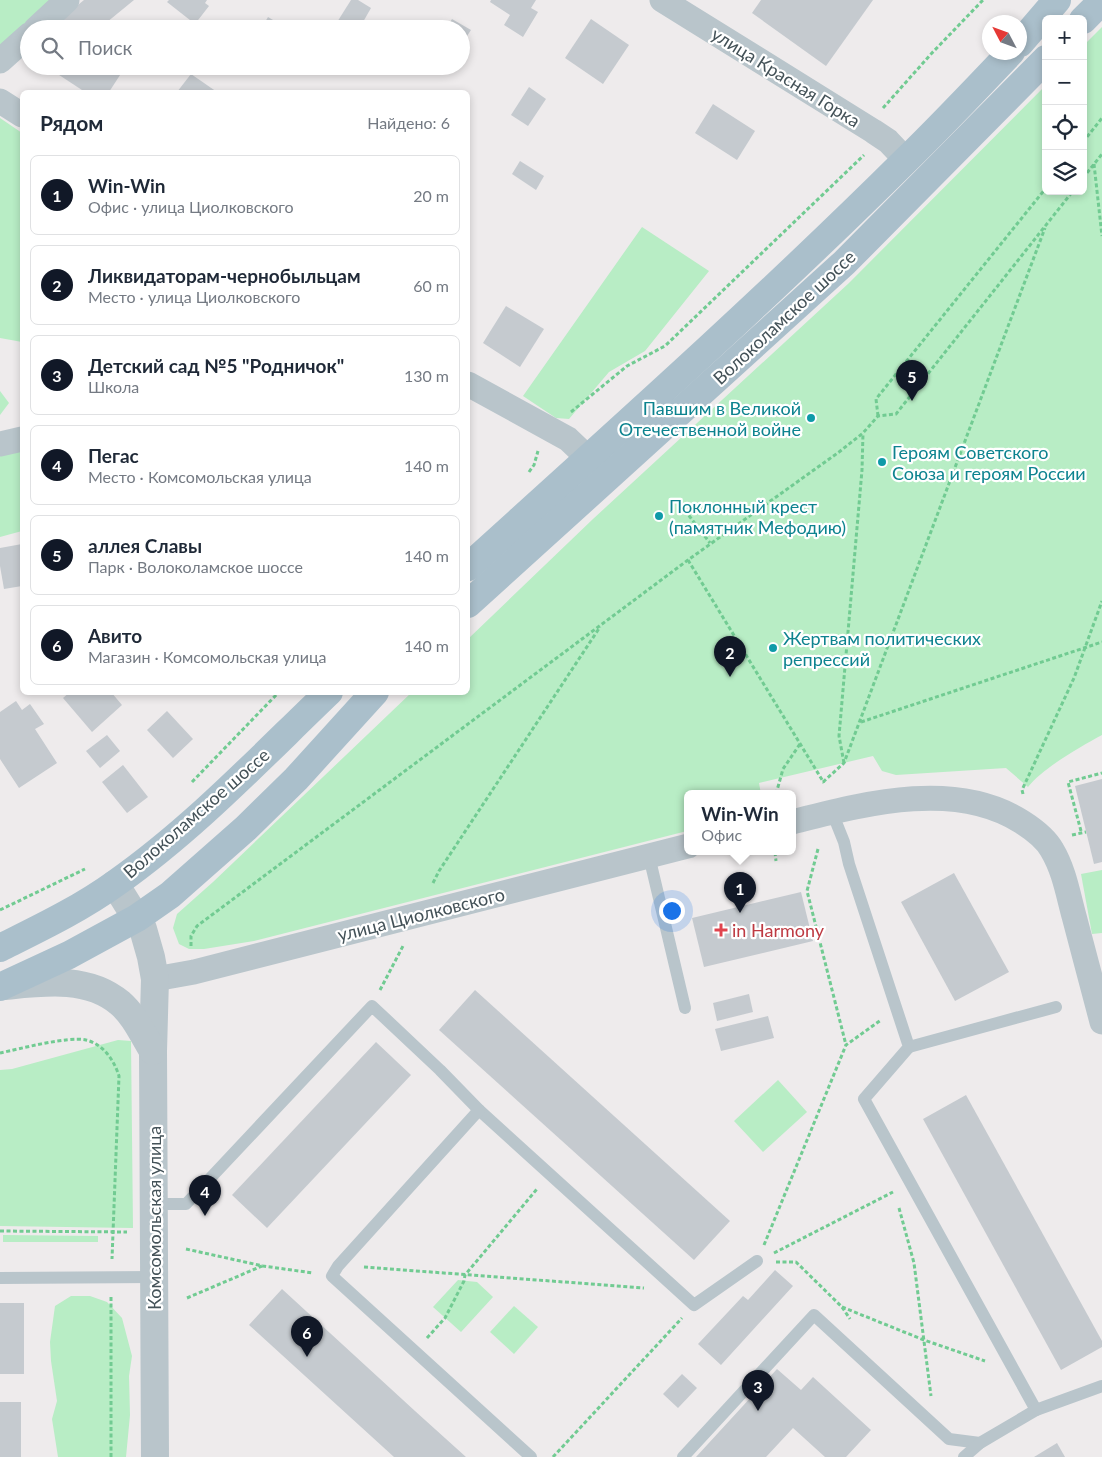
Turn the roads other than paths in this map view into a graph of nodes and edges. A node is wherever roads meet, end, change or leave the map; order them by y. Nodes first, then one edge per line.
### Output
1 (67, 0) edge
2 (662, 0) edge
3 (1057, 0) edge
4 (1102, 1) edge
5 (1087, 16) edge
6 (46, 20) edge
7 (1027, 35) edge
8 (20, 43) edge
9 (1003, 60) edge
10 (1045, 60) edge
11 (0, 61) edge
12 (0, 101) edge
13 (20, 114) edge
14 (906, 160) junction
15 (470, 385) edge
16 (20, 439) edge
17 (0, 444) edge
18 (588, 458) junction
19 (470, 565) edge
20 (470, 602) edge
21 (326, 695) edge
22 (372, 695) edge
23 (832, 812) junction
24 (796, 821) edge
25 (684, 847) edge
26 (649, 856) junction
27 (116, 884) junction
28 (137, 918) junction
29 (0, 948) edge
30 (155, 979) junction
31 (1, 986) edge
32 (1056, 1007) dead end
33 (685, 1008) dead end
34 (1102, 1022) edge
35 (909, 1047) junction
36 (153, 1051) junction
37 (478, 1110) junction
38 (154, 1204) junction
39 (758, 1261) road end
40 (155, 1277) junction
41 (0, 1278) edge
42 (1102, 1386) edge
43 (1036, 1410) junction
44 (980, 1443) junction
45 (155, 1457) edge
46 (531, 1457) edge
47 (683, 1457) edge
48 (964, 1457) edge

1 - 6 street
2 - 14 street, улица Красная Горка
3 - 7 main road
4 - 5 main road
8 - 11 street
9 - 14 main road, Волоколамское шоссе
10 - 20 main road, Волоколамское шоссе
12 - 13 street
14 - 18 main road, Волоколамское шоссе
15 - 18 street
16 - 17 street
18 - 19 main road, Волоколамское шоссе
21 - 27 main road, Волоколамское шоссе
22 - 28 main road
23 - 24 street
23 - 34 street
23 - 35 lane
25 - 26 street, улица Циолковского
26 - 30 street, улица Циолковского
26 - 33 lane
27 - 28 street, Комсомольская улица
27 - 29 main road, Волоколамское шоссе
28 - 30 street, Комсомольская улица
28 - 31 main road
30 - 36 street, Комсомольская улица
31 - 36 street
32 - 35 lane
35 - 43 lane
36 - 38 street, Комсомольская улица
37 - 38 lane
37 - 39 lane
37 - 46 lane
38 - 40 street, Комсомольская улица
40 - 41 lane
40 - 45 street, Комсомольская улица
42 - 43 lane
43 - 44 lane
44 - 47 lane
44 - 48 lane

